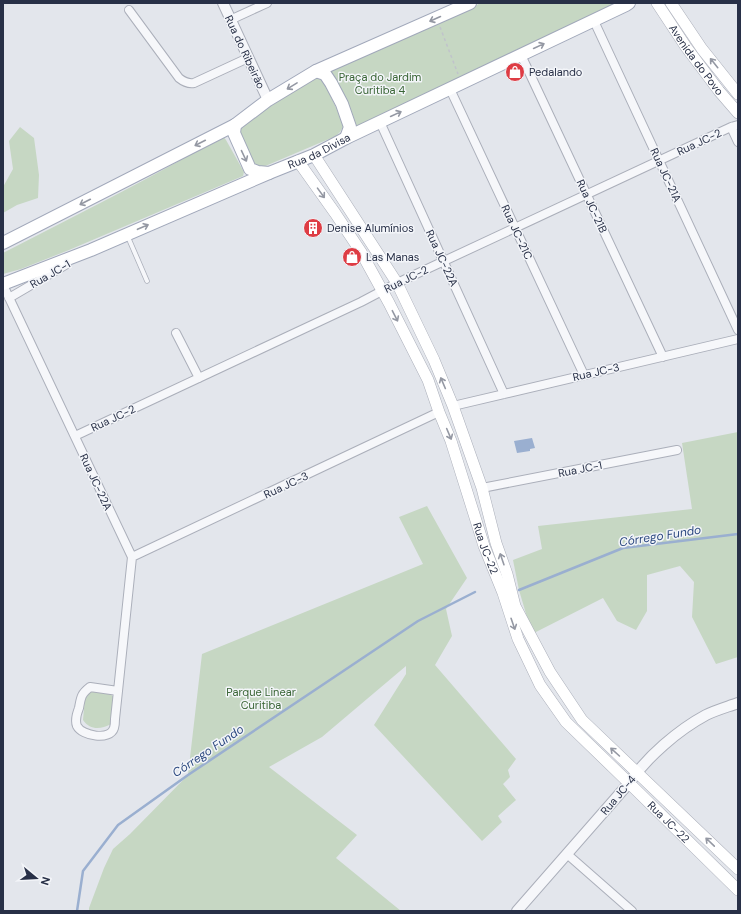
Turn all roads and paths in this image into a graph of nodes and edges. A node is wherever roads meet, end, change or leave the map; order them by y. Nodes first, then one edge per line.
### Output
1 (223, 3) edge
2 (267, 3) edge
3 (470, 3) edge
4 (629, 3) edge
5 (657, 3) edge
6 (672, 3) edge
7 (129, 10) dead end
8 (436, 18) junction
9 (230, 20) junction
10 (594, 21) junction
11 (521, 55) junction
12 (248, 58) junction
13 (316, 71) junction
14 (462, 83) junction
15 (450, 89) junction
16 (738, 94) edge
17 (268, 100) junction
18 (738, 113) edge
19 (380, 122) junction
20 (235, 125) junction
21 (735, 126) edge
22 (346, 138) junction
23 (738, 142) edge
24 (314, 155) junction
25 (298, 161) junction
26 (659, 161) junction
27 (269, 173) junction
28 (586, 195) junction
29 (515, 228) junction
30 (127, 234) junction
31 (3, 243) edge
32 (91, 250) junction
33 (443, 261) junction
34 (147, 281) dead end
35 (397, 283) junction
36 (3, 284) edge
37 (382, 291) junction
38 (9, 298) junction
39 (738, 330) edge
40 (176, 333) dead end
41 (738, 339) edge
42 (663, 357) junction
43 (584, 375) junction
44 (199, 378) junction
45 (504, 394) junction
46 (453, 406) junction
47 (439, 412) junction
48 (75, 436) junction
49 (677, 450) dead end
50 (482, 488) junction
51 (496, 543) junction
52 (484, 546) junction
53 (132, 557) junction
54 (118, 691) junction
55 (738, 704) edge
56 (637, 772) junction
57 (629, 783) junction
58 (567, 854) junction
59 (738, 869) edge
60 (738, 890) edge
61 (517, 911) edge
62 (632, 911) edge

1 - 9 street, Rua do Ribeirão
2 - 9 street
3 - 8 main road
4 - 10 main road, Rua da Divisa
5 - 18 main road, Avenida do Povo
16 -> 6 main road, Avenida do Povo
7 - 12 street
8 -> 13 main road
8 - 14 path
9 - 12 street, Rua do Ribeirão
11 -> 10 main road, Rua da Divisa
10 - 26 street, Rua JC-21A
11 - 14 main road, Rua da Divisa
11 - 28 street, Rua JC-21B
12 - 17 street, Rua do Ribeirão
13 -> 17 main road
13 - 22 main road
14 - 15 main road, Rua da Divisa
19 -> 15 main road, Rua da Divisa
15 - 29 street, Rua JC-21C
17 - 20 main road
19 - 22 main road, Rua da Divisa
19 - 33 street, Rua JC-22A
20 -> 27 main road
20 -> 31 main road
21 - 23 street
21 - 26 street, Rua JC-2
22 - 24 main road, Rua da Divisa
24 - 25 main road, Rua da Divisa
24 - 35 main road, Rua JC-22
25 - 27 main road, Rua da Divisa
25 -> 37 main road, Rua JC-22
26 - 28 street, Rua JC-2
26 - 39 street, Rua JC-21A
30 -> 27 main road, Rua da Divisa
28 - 29 street, Rua JC-2
28 - 42 street, Rua JC-21B
29 - 33 street, Rua JC-2
29 - 43 street, Rua JC-21C
30 - 32 main road, Rua da Divisa
30 - 34 lane
32 - 36 main road, Rua da Divisa
32 - 38 street, Rua JC-1
33 - 35 street, Rua JC-2
33 - 45 street, Rua JC-22A
35 - 37 street, Rua JC-2
46 -> 35 main road, Rua JC-22
36 - 38 street, Rua JC-22A
37 - 44 street, Rua JC-2
37 -> 47 main road, Rua JC-22
38 - 48 street, Rua JC-22A
40 - 44 street
41 - 42 street, Rua JC-3
42 - 43 street, Rua JC-3
43 - 45 street, Rua JC-3
44 - 48 street, Rua JC-2
45 - 46 street, Rua JC-3
46 - 50 main road, Rua JC-22
47 -> 52 main road, Rua JC-22
47 - 53 street, Rua JC-3
48 - 53 street, Rua JC-22A
49 - 50 street, Rua JC-1
50 - 51 main road, Rua JC-22
51 - 52 main road
56 -> 51 main road, Rua JC-22
52 -> 57 main road, Rua JC-22
53 - 54 street
54 - 54 street
55 - 56 street, Rua JC-4
56 - 57 street, Rua JC-4
59 -> 56 main road, Rua JC-22
57 - 58 street, Rua JC-4
57 - 60 main road, Rua JC-22
58 - 61 street, Rua JC-4
58 - 62 street

